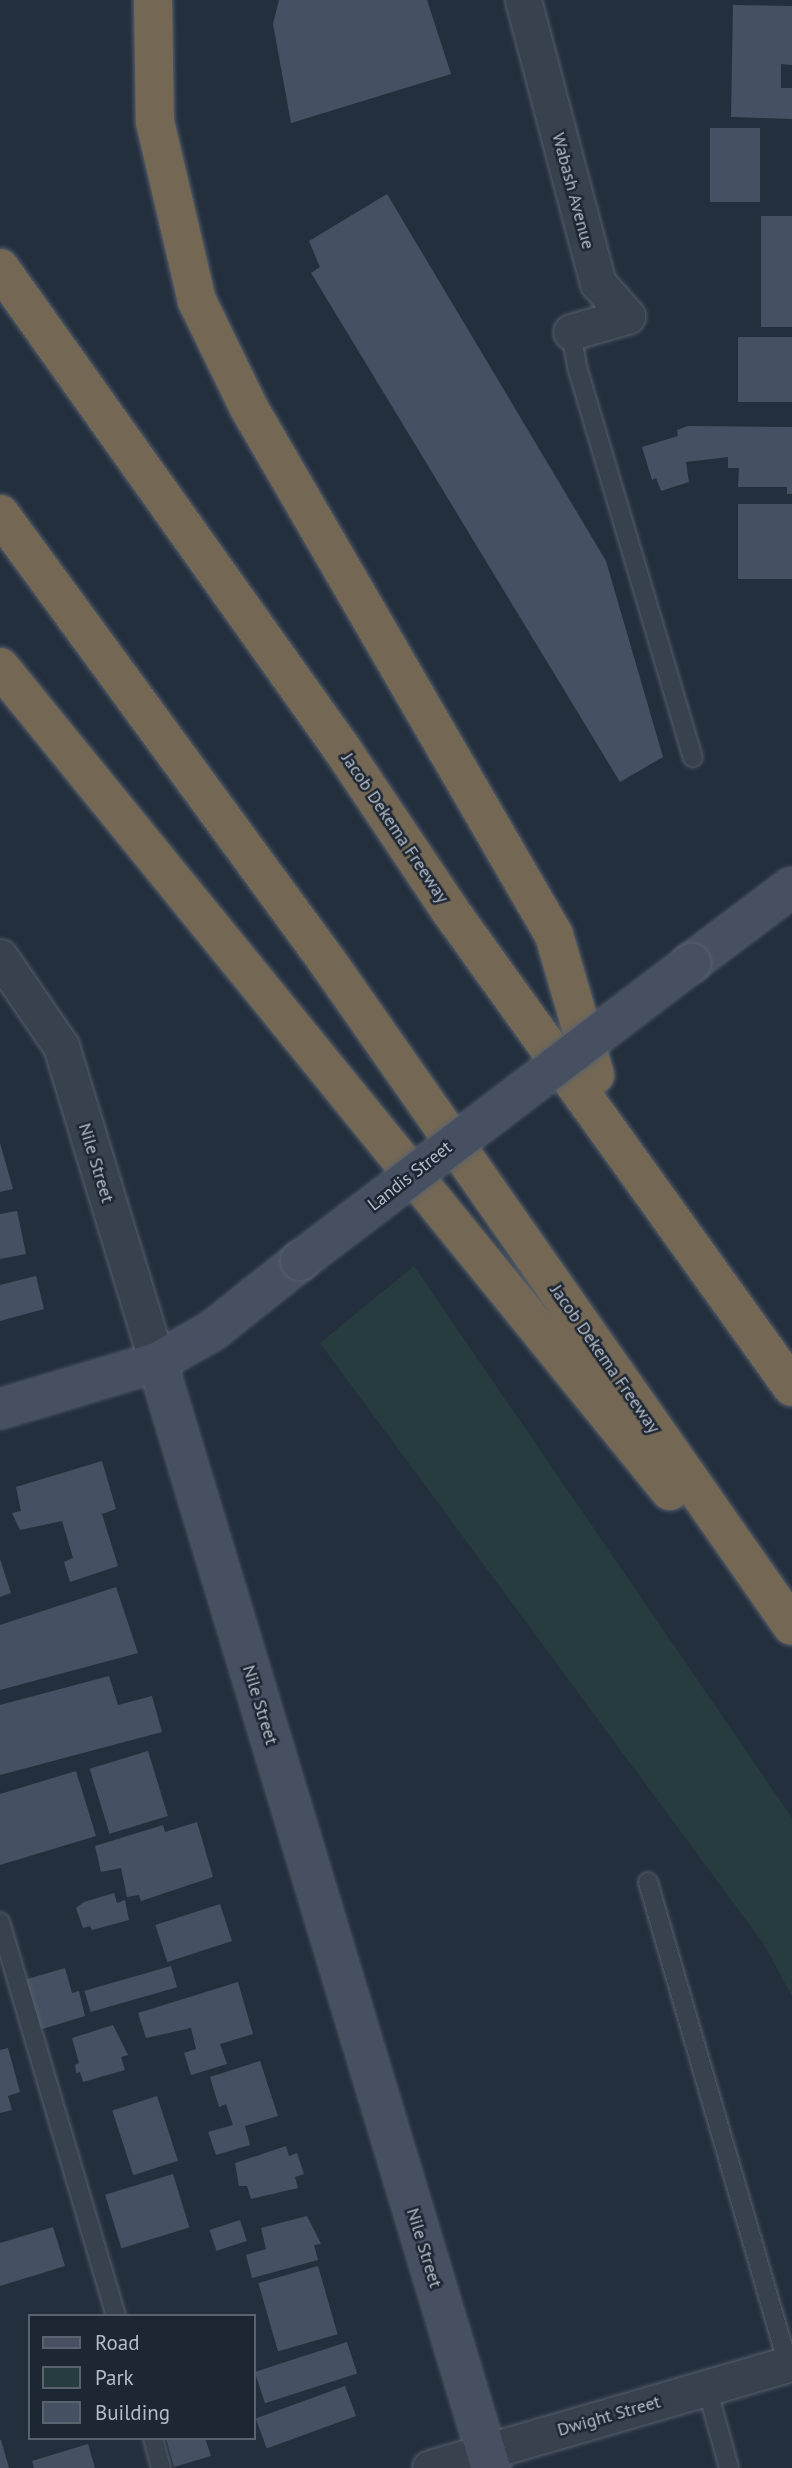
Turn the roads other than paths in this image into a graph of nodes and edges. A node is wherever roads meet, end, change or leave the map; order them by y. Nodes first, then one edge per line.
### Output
1 (153, 0) edge
2 (523, 0) edge
3 (0, 268) edge
4 (571, 332) joint
5 (0, 514) edge
6 (0, 667) edge
7 (693, 757) dead end
8 (792, 887) edge
9 (0, 957) edge
10 (611, 1130) junction
11 (157, 1362) junction
12 (792, 1387) edge
13 (0, 1409) edge
14 (792, 1626) edge
15 (792, 1641) edge
16 (648, 1882) dead end
17 (0, 1922) edge
18 (115, 2314) edge
19 (790, 2371) edge
20 (707, 2388) junction
21 (154, 2440) edge
22 (488, 2460) edge
23 (161, 2468) edge
24 (430, 2468) edge
25 (729, 2468) edge

1 - 10 highway
2 - 4 street, Wabash Avenue
3 - 10 highway, Jacob Dekema Freeway
4 - 7 lane
5 - 14 highway, Jacob Dekema Freeway
6 - 15 highway
8 - 11 street, Landis Street, bridge
9 - 11 street, Nile Street
10 - 12 highway, Jacob Dekema Freeway
11 - 13 street, Landis Street
11 - 22 street, Nile Street
16 - 19 lane
17 - 18 lane
19 - 20 street, Dwight Street
20 - 22 street, Dwight Street
20 - 25 lane
21 - 23 lane
22 - 24 street, Dwight Street

